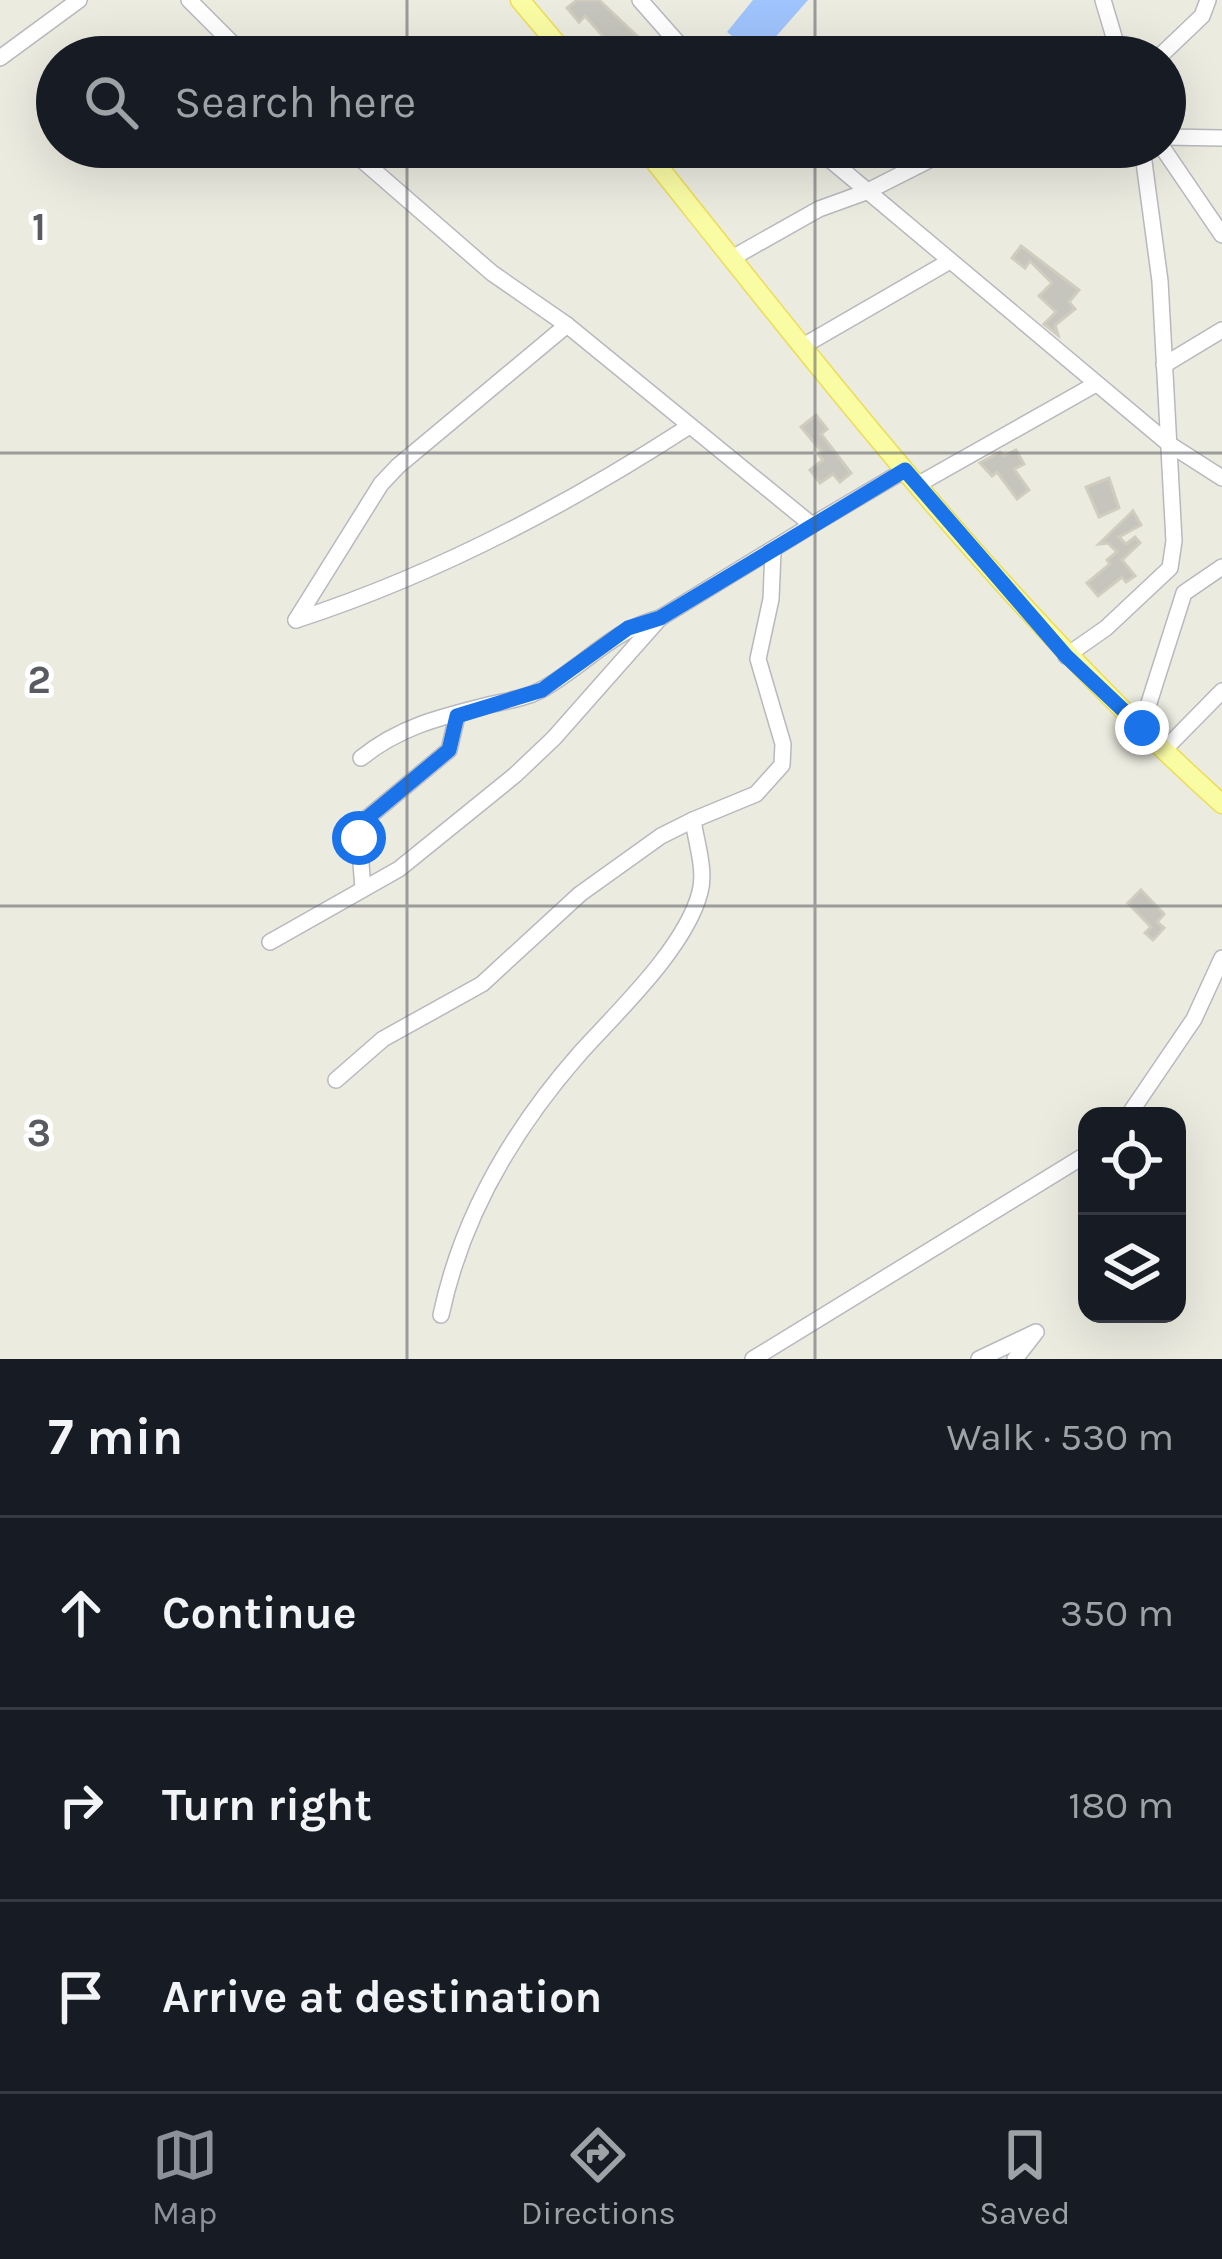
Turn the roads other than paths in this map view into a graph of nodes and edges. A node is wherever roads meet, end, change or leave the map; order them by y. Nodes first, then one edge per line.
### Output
1 (79, 0) edge
2 (520, 0) edge
3 (640, 0) edge
4 (1103, 0) edge
5 (1208, 0) edge
6 (196, 2) edge
7 (227, 36) edge
8 (550, 36) edge
9 (671, 36) edge
10 (1114, 36) edge
11 (1181, 36) edge
12 (0, 58) edge
13 (1186, 137) edge
14 (1222, 138) edge
15 (371, 168) edge
16 (660, 168) edge
17 (839, 168) edge
18 (913, 168) edge
19 (1145, 168) edge
20 (1176, 168) edge
21 (866, 191) junction
22 (1222, 236) edge
23 (732, 258) junction
24 (950, 261) junction
25 (567, 325) junction
26 (1222, 330) edge
27 (803, 346) junction
28 (1163, 365) junction
29 (1096, 384) junction
30 (688, 427) junction
31 (1169, 444) junction
32 (911, 478) junction
33 (1222, 478) edge
34 (812, 525) junction
35 (773, 551) junction
36 (1222, 567) edge
37 (1170, 568) junction
38 (1184, 593) junction
39 (660, 618) junction
40 (1066, 656) junction
41 (1222, 691) edge
42 (457, 716) junction
43 (1142, 728) junction
44 (1163, 751) junction
45 (361, 758) dead end
46 (1222, 804) edge
47 (693, 820) junction
48 (363, 890) junction
49 (270, 942) dead end
50 (1222, 958) edge
51 (336, 1080) dead end
52 (1134, 1107) edge
53 (1078, 1160) edge
54 (441, 1315) dead end
55 (753, 1359) edge
56 (979, 1359) edge
57 (1015, 1359) edge

1 - 12 street
2 - 8 main road
3 - 9 street
4 - 10 street
5 - 11 street
6 - 7 street
13 - 14 street
15 - 25 street
16 - 23 main road
17 - 21 street
18 - 21 street
19 - 28 street
20 - 22 street
21 - 23 street
21 - 24 street
23 - 27 main road
24 - 27 street
24 - 29 street
25 - 30 street
25 - 30 street
26 - 28 street
27 - 32 main road
28 - 31 street
29 - 31 street
29 - 32 street
30 - 34 street
31 - 33 street
31 - 37 street
32 - 34 street
32 - 40 main road
34 - 35 street
35 - 39 street
35 - 47 street
36 - 38 street
37 - 38 street
37 - 40 street
38 - 43 street
39 - 42 street
39 - 48 street
40 - 43 main road
41 - 44 street
42 - 45 street
42 - 48 street
43 - 44 main road
44 - 46 main road
47 - 51 street
47 - 54 street
48 - 49 street
50 - 52 street
53 - 55 street
56 - 57 street

